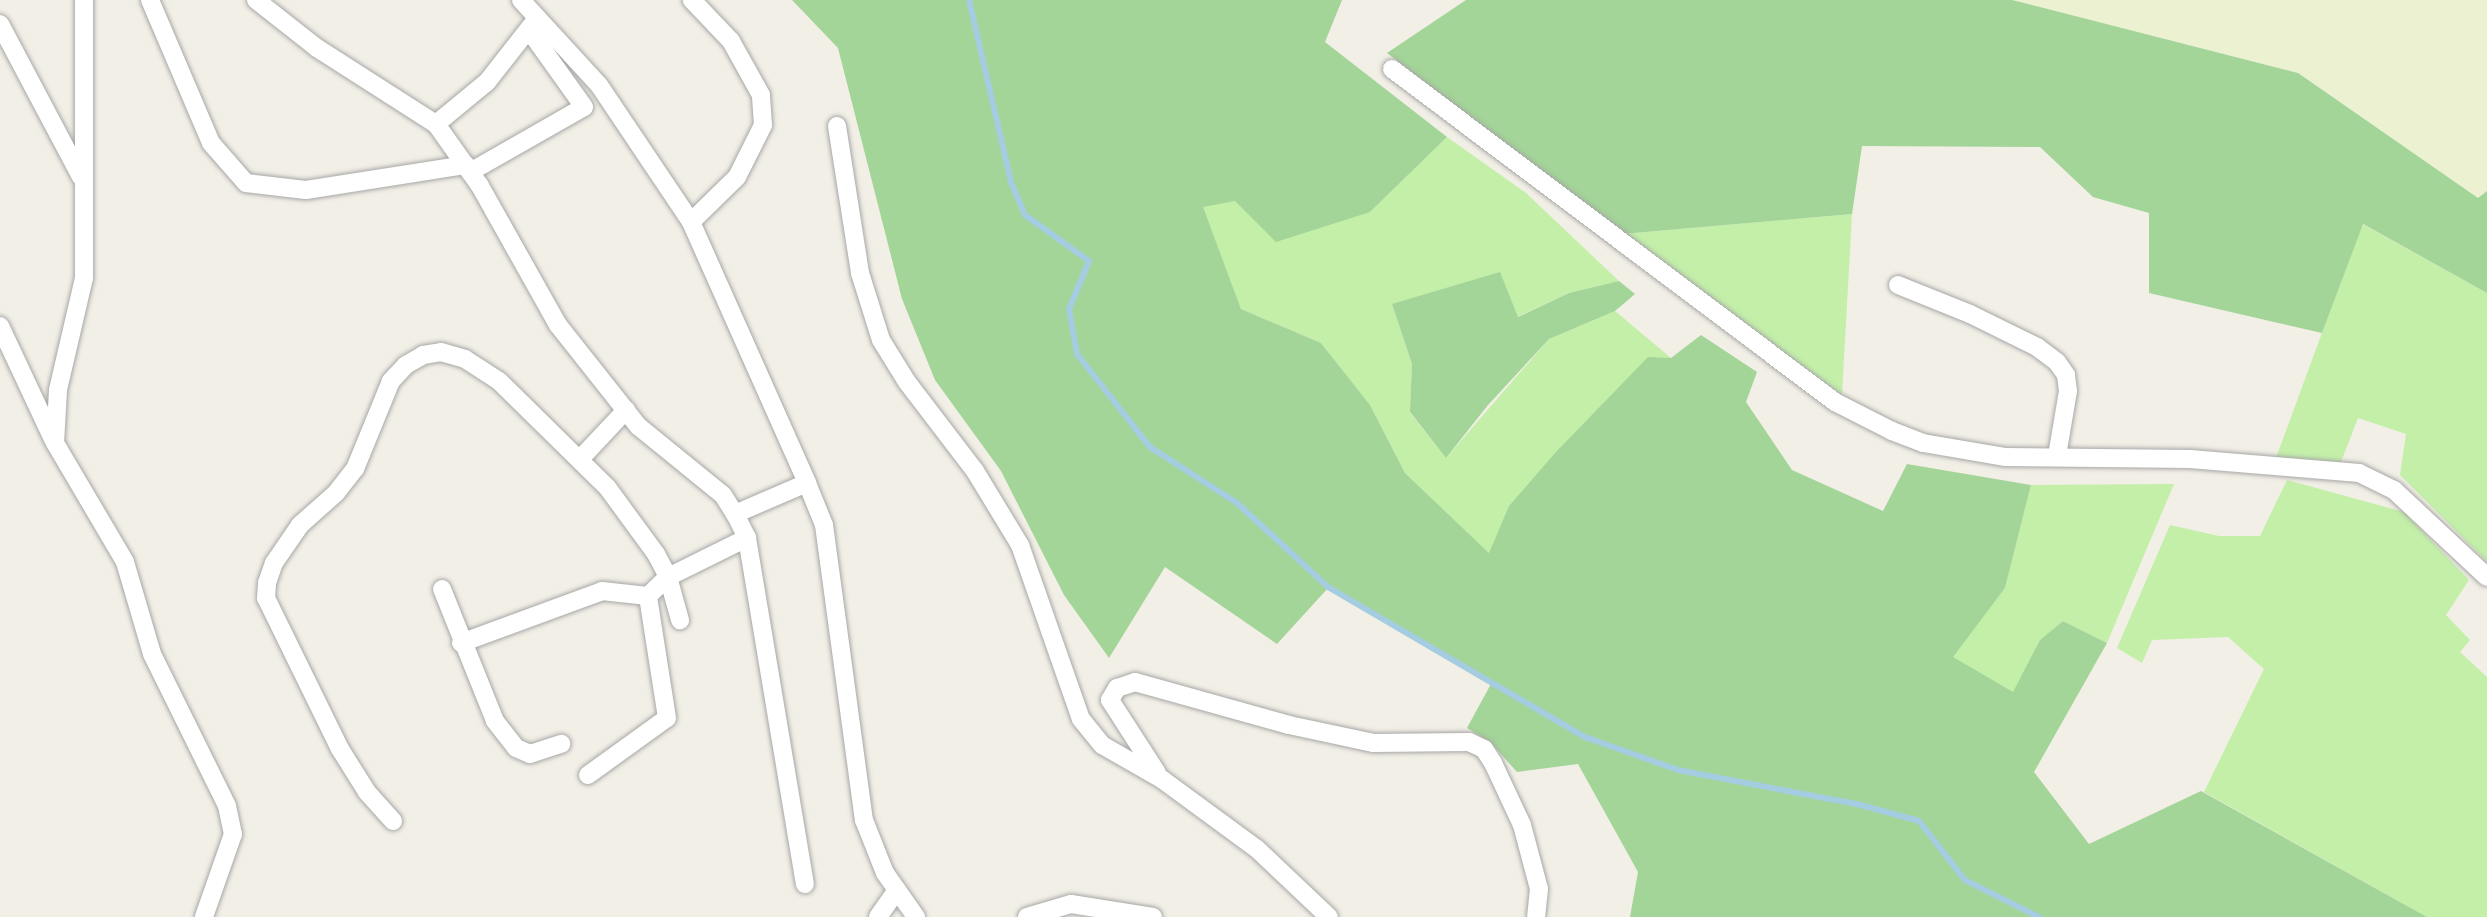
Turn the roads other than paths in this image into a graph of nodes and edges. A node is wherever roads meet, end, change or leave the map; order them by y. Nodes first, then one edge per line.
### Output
1 (84, 0) edge
2 (150, 0) edge
3 (256, 0) edge
4 (521, 0) edge
5 (692, 0) edge
6 (534, 23) junction
7 (0, 24) edge
8 (1392, 69) dead end
9 (606, 96) junction
10 (584, 107) junction
11 (436, 124) junction
12 (837, 126) dead end
13 (468, 168) junction
14 (83, 180) junction
15 (691, 222) junction
16 (1898, 285) dead end
17 (0, 326) edge
18 (626, 410) junction
19 (55, 443) junction
20 (2057, 456) junction
21 (581, 458) junction
22 (807, 483) junction
23 (735, 514) junction
24 (747, 538) junction
25 (668, 577) junction
26 (2487, 577) edge
27 (442, 589) dead end
28 (648, 596) junction
29 (680, 620) dead end
30 (461, 643) junction
31 (561, 744) dead end
32 (588, 775) dead end
33 (1163, 780) junction
34 (393, 821) dead end
35 (805, 884) dead end
36 (897, 890) junction
37 (204, 917) edge
38 (878, 917) edge
39 (916, 917) edge
40 (1027, 917) edge
41 (1153, 917) edge
42 (1329, 917) edge
43 (1536, 917) edge

1 - 14 street
2 - 13 street
3 - 11 street
4 - 6 street
5 - 15 street
6 - 9 street
6 - 10 street
6 - 11 street
7 - 14 street
8 - 20 street
9 - 10 street
9 - 15 street
10 - 13 street
11 - 13 street
12 - 33 street
13 - 18 street
14 - 19 street
15 - 22 street
16 - 20 street
17 - 19 street
18 - 21 street
18 - 23 street
19 - 37 street
20 - 26 street
21 - 25 street
21 - 34 street
22 - 23 street
22 - 36 street
23 - 24 street
24 - 25 street
24 - 35 street
25 - 28 street
25 - 29 street
27 - 30 street
28 - 30 street
28 - 32 street
30 - 31 street
33 - 42 street
33 - 43 street
36 - 38 street
36 - 39 street
40 - 41 street

